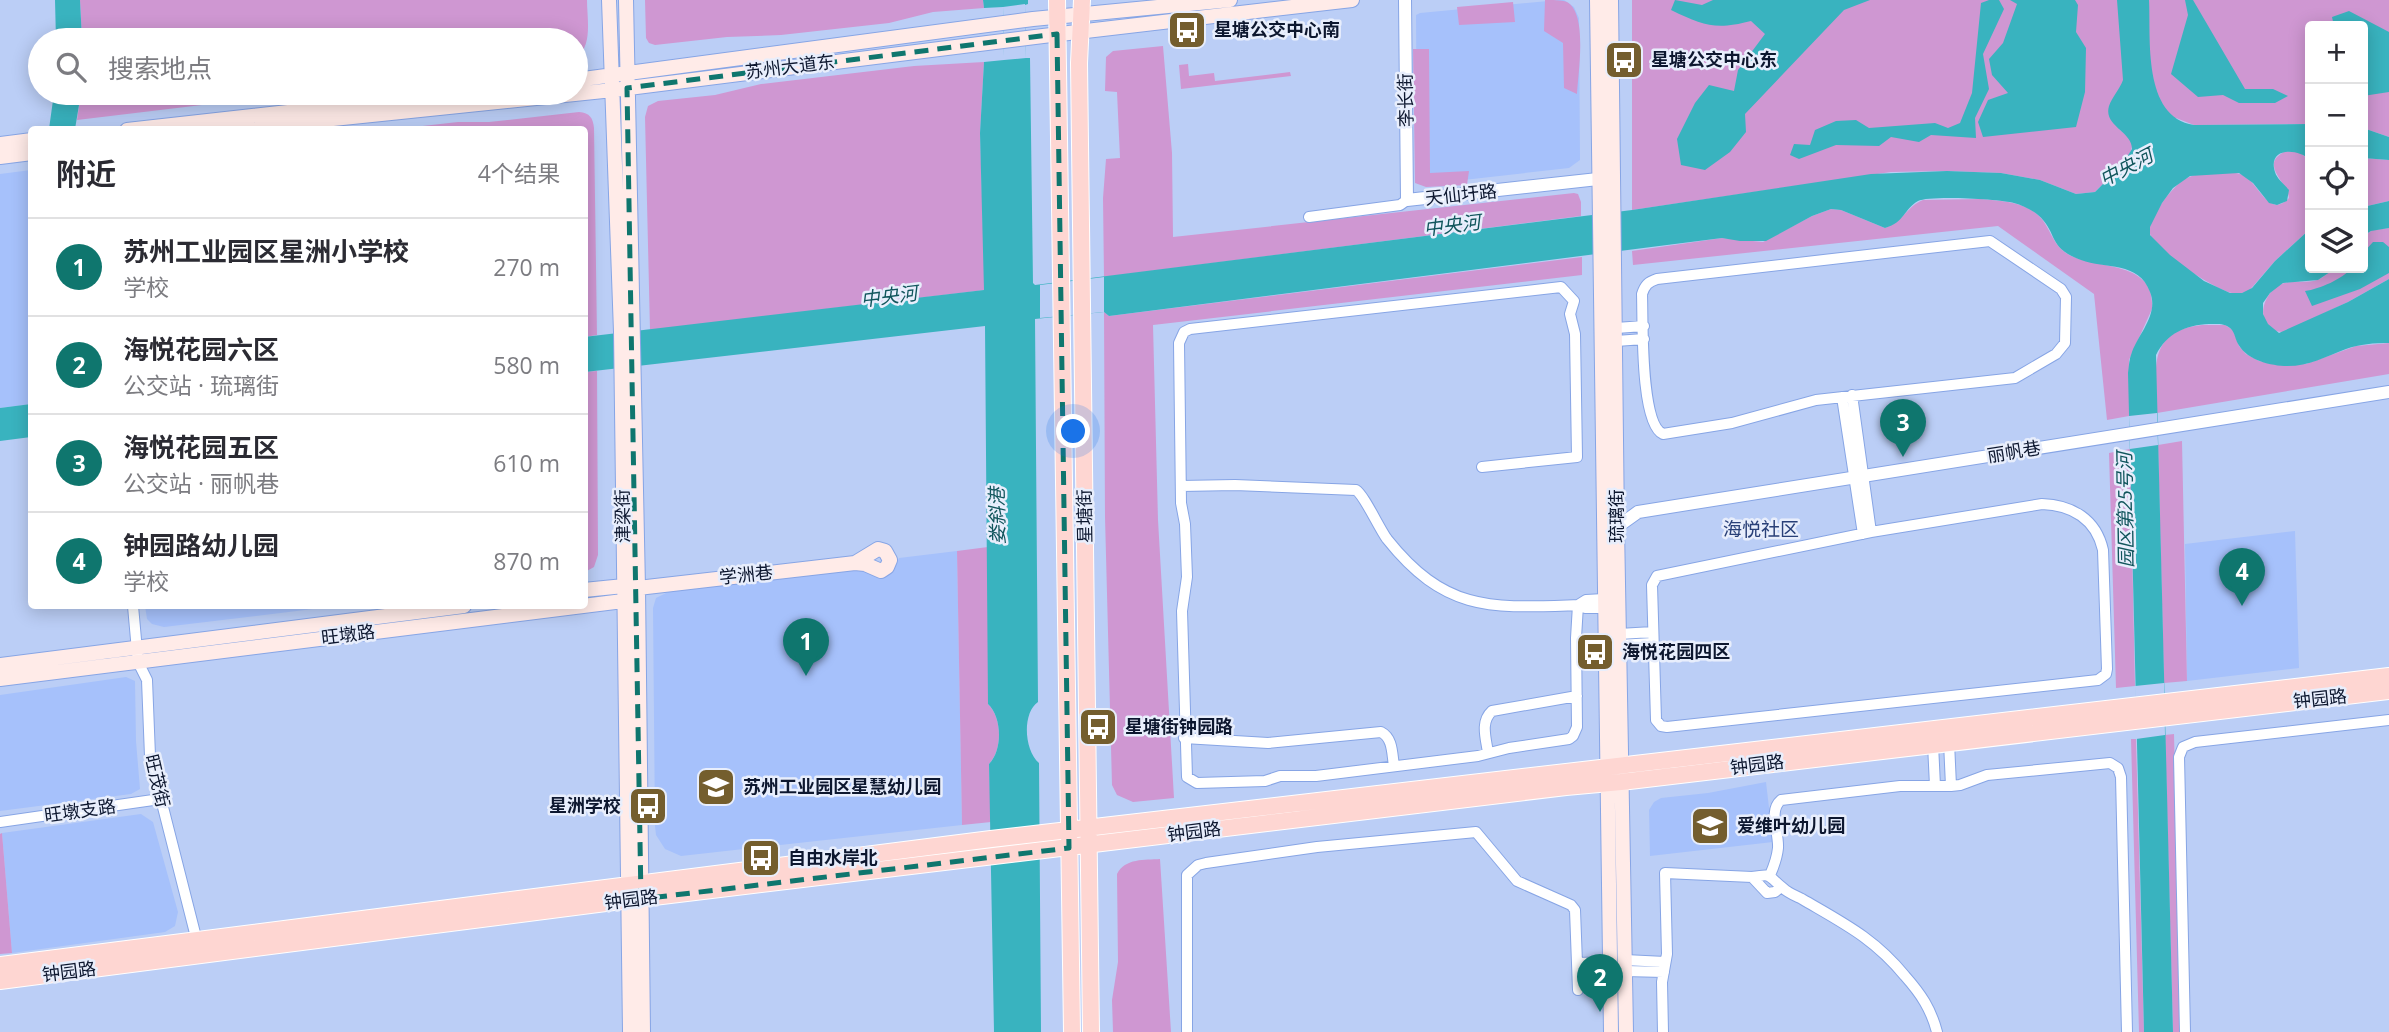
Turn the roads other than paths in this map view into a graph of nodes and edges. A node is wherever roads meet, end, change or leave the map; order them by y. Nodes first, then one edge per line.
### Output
1 (609, 0) edge
2 (626, 0) edge
3 (1057, 0) edge
4 (1230, 0) edge
5 (1352, 0) edge
6 (1405, 0) edge
7 (1597, 0) edge
8 (1611, 0) edge
9 (1082, 7) edge
10 (1056, 17) junction
11 (1081, 32) junction
12 (1057, 34) junction
13 (588, 81) edge
14 (619, 82) junction
15 (588, 86) edge
16 (393, 105) edge
17 (432, 105) edge
18 (318, 119) edge
19 (196, 126) edge
20 (261, 126) edge
21 (28, 140) edge
22 (0, 144) edge
23 (28, 154) edge
24 (0, 157) edge
25 (1607, 178) junction
26 (1407, 200) junction
27 (1309, 217) dead end
28 (1608, 254) junction
29 (1644, 326) junction
30 (1616, 334) junction
31 (1644, 339) junction
32 (2389, 392) edge
33 (1847, 396) junction
34 (1482, 467) dead end
35 (1858, 477) junction
36 (1181, 486) junction
37 (1610, 504) junction
38 (1639, 512) junction
39 (1610, 528) junction
40 (1867, 533) junction
41 (855, 563) dead end
42 (631, 587) junction
43 (588, 590) edge
44 (623, 601) junction
45 (1604, 604) junction
46 (588, 605) edge
47 (1578, 605) junction
48 (133, 609) edge
49 (444, 609) edge
50 (550, 609) edge
51 (1653, 638) junction
52 (1619, 640) junction
53 (137, 654) junction
54 (0, 665) edge
55 (2389, 676) edge
56 (0, 679) edge
57 (2389, 691) edge
58 (1577, 696) junction
59 (2165, 709) junction
60 (2136, 713) junction
61 (2389, 720) edge
62 (1184, 738) junction
63 (1941, 743) junction
64 (1488, 753) junction
65 (1394, 766) junction
66 (1614, 775) junction
67 (1935, 786) junction
68 (1951, 786) junction
69 (160, 799) junction
70 (0, 822) edge
71 (1089, 828) junction
72 (1069, 830) junction
73 (1040, 842) junction
74 (1089, 845) junction
75 (1069, 848) junction
76 (1770, 875) junction
77 (1752, 877) junction
78 (1781, 887) junction
79 (635, 892) junction
80 (198, 947) junction
81 (0, 965) edge
82 (1617, 965) junction
83 (1578, 966) junction
84 (1665, 967) junction
85 (0, 981) edge
86 (1578, 990) dead end
87 (630, 1032) edge
88 (643, 1032) edge
89 (1072, 1032) edge
90 (1091, 1032) edge
91 (1187, 1032) edge
92 (1611, 1032) edge
93 (1626, 1032) edge
94 (1663, 1032) edge
95 (1937, 1032) edge
96 (2127, 1032) edge
97 (2185, 1032) edge

1 - 14 main road, 津梁街
2 - 14 main road, 津梁街
3 - 10 main road, 星塘街
4 - 9 main road, 苏州大道东
5 - 11 main road, 苏州大道东
6 - 26 street, 李长街
7 - 25 main road, 琉璃街
8 - 25 main road, 琉璃街
9 - 10 main road, 苏州大道东
9 - 11 main road, 星塘街
10 - 12 main road, 星塘街
10 - 14 main road, 苏州大道东
11 - 12 main road, 苏州大道东
11 - 71 main road, 星塘街
12 - 14 main road, 苏州大道东
12 - 72 main road, 星塘街
13 - 14 main road, 苏州大道东
14 - 15 main road, 苏州大道东
14 - 42 main road, 津梁街
16 - 18 main road, 苏州大道东
17 - 18 main road, 苏州大道东
18 - 19 main road, 苏州大道东
18 - 20 main road, 苏州大道东
21 - 22 main road
23 - 24 main road
25 - 26 street, 天仙圩路
25 - 28 main road, 琉璃街
26 - 27 street, 天仙圩路
28 - 30 main road, 琉璃街
28 - 37 main road, 琉璃街
29 - 30 street
29 - 31 street
29 - 33 street
30 - 31 street
30 - 37 main road, 琉璃街
31 - 33 street
32 - 35 street, 丽帆巷
33 - 35 street
34 - 36 street
35 - 38 street, 丽帆巷
35 - 40 street
36 - 47 street
36 - 62 street
37 - 38 street, 丽帆巷
37 - 39 main road, 琉璃街
38 - 39 street, 丽帆巷
39 - 45 main road, 琉璃街
39 - 52 main road, 琉璃街
40 - 51 street
40 - 51 street
41 - 42 main road, 学洲巷
42 - 43 main road
42 - 44 main road, 津梁街
42 - 79 main road, 津梁街
44 - 46 main road, 旺墩路
44 - 79 main road, 津梁街
45 - 47 street
45 - 66 main road, 琉璃街
47 - 58 street
48 - 53 street, 旺茂街
49 - 53 main road, 旺墩路
50 - 53 main road, 旺墩路
51 - 52 street
52 - 66 main road, 琉璃街
53 - 54 main road, 旺墩路
53 - 56 main road, 旺墩路
53 - 69 street, 旺茂街
55 - 59 main road, 钟园路
57 - 59 main road, 钟园路
58 - 64 street
58 - 64 street
59 - 60 main road, 钟园路
60 - 63 main road, 钟园路
60 - 66 main road, 钟园路
61 - 97 street
62 - 65 street
62 - 65 street
63 - 66 main road, 钟园路
63 - 67 street
63 - 68 street
64 - 65 street
66 - 71 main road, 钟园路
66 - 74 main road, 钟园路
66 - 82 main road, 琉璃街
67 - 68 street
67 - 76 street
68 - 96 street
69 - 70 street, 旺墩支路
69 - 80 street, 旺茂街
71 - 72 main road, 钟园路
71 - 74 main road, 星塘街
72 - 73 main road, 钟园路
72 - 75 main road, 星塘街
73 - 75 main road, 钟园路
73 - 79 main road, 钟园路
73 - 79 main road, 钟园路
74 - 75 main road, 钟园路
74 - 90 main road, 星塘街
75 - 89 main road, 星塘街
76 - 77 street
76 - 78 street
77 - 78 street
77 - 84 street
78 - 95 street
79 - 80 main road, 钟园路
79 - 87 main road, 津梁街
79 - 88 main road, 津梁街
80 - 81 main road, 钟园路
80 - 85 main road, 钟园路
82 - 83 street
82 - 84 street
82 - 92 main road, 琉璃街
82 - 93 main road, 琉璃街
83 - 86 street
83 - 91 street
84 - 94 street

